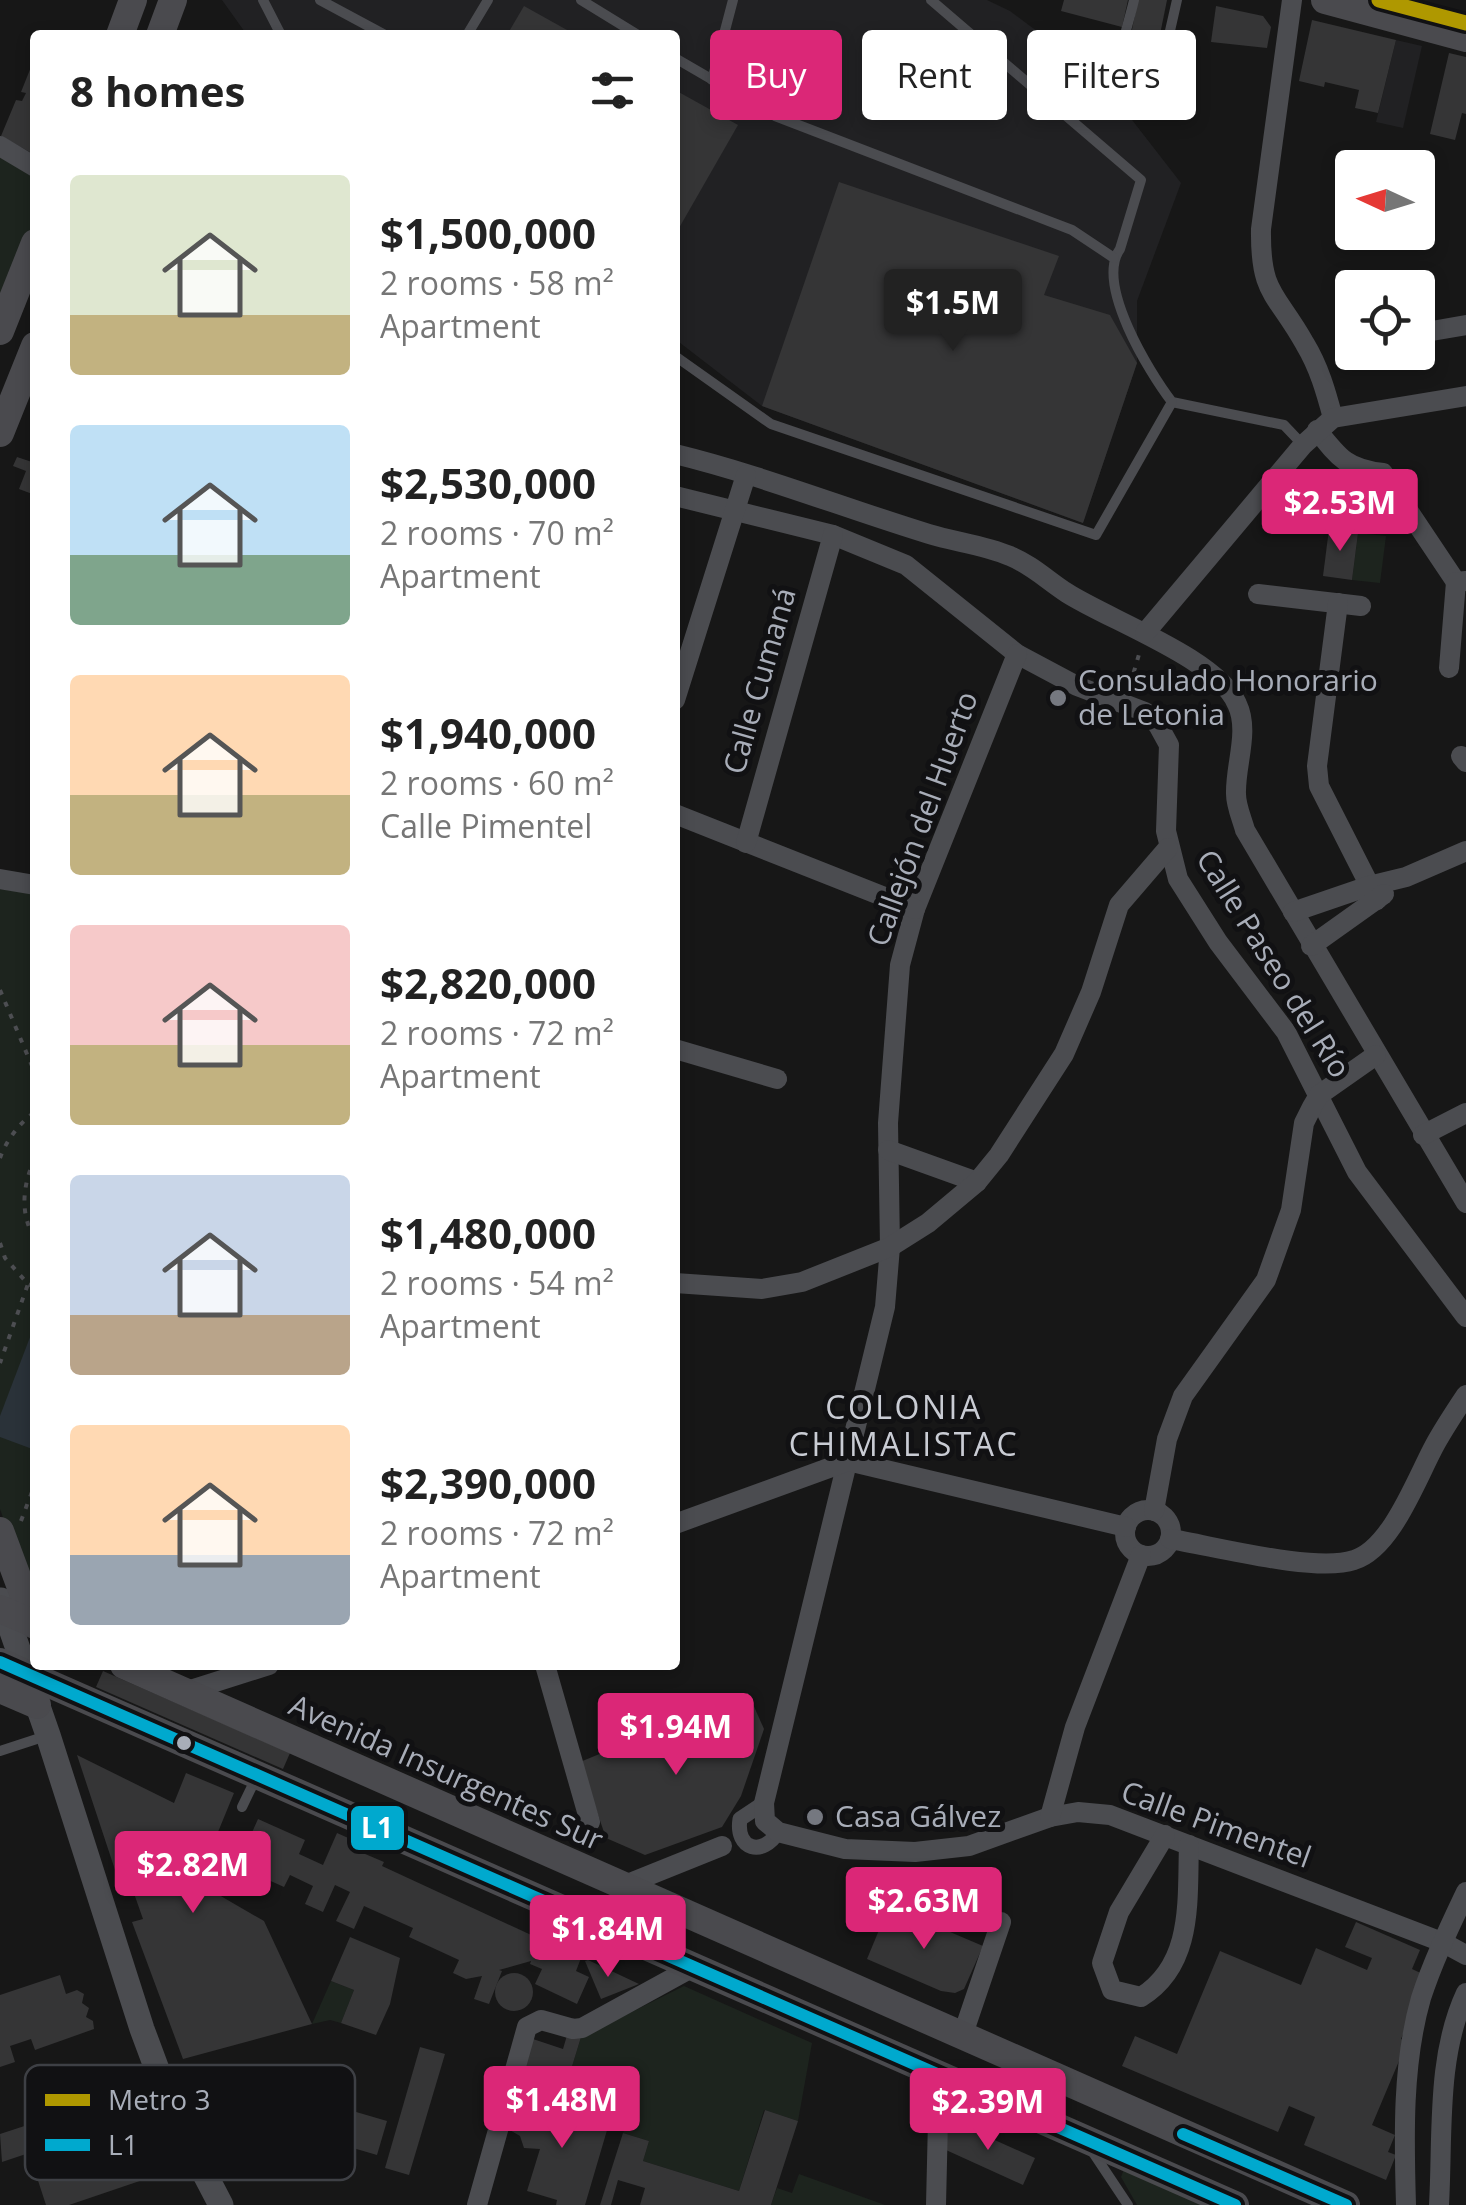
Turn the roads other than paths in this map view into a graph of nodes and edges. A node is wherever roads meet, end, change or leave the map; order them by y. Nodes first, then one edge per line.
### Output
1 (174, 0) edge
2 (263, 0) edge
3 (320, 0) edge
4 (488, 0) edge
5 (581, 0) edge
6 (733, 0) edge
7 (933, 0) edge
8 (1134, 0) edge
9 (1177, 0) edge
10 (1292, 0) edge
11 (1325, 0) edge
12 (160, 30) edge
13 (279, 30) edge
14 (377, 30) edge
15 (470, 30) edge
16 (630, 30) edge
17 (725, 30) edge
18 (1466, 38) edge
19 (680, 61) edge
20 (710, 79) edge
21 (785, 120) edge
22 (0, 146) edge
23 (30, 164) edge
24 (30, 256) edge
25 (1114, 258) junction
26 (1466, 325) edge
27 (1435, 330) edge
28 (0, 331) edge
29 (30, 358) edge
30 (680, 360) edge
31 (1466, 396) edge
32 (1172, 402) junction
33 (1318, 431) junction
34 (0, 433) edge
35 (680, 455) edge
36 (746, 475) junction
37 (680, 497) edge
38 (737, 510) junction
39 (833, 536) junction
40 (1461, 582) edge
41 (1258, 594) dead end
42 (1338, 603) junction
43 (1361, 606) dead end
44 (1145, 633) junction
45 (1017, 654) junction
46 (1449, 668) dead end
47 (680, 685) edge
48 (680, 816) edge
49 (746, 843) junction
50 (1168, 848) junction
51 (1466, 851) edge
52 (0, 879) edge
53 (30, 884) edge
54 (1373, 893) junction
55 (915, 910) junction
56 (1292, 912) junction
57 (1311, 946) junction
58 (680, 1051) edge
59 (1376, 1055) junction
60 (777, 1079) dead end
61 (1319, 1094) junction
62 (1466, 1114) edge
63 (1423, 1135) junction
64 (888, 1150) junction
65 (977, 1182) junction
66 (1466, 1203) edge
67 (890, 1247) junction
68 (680, 1283) edge
69 (1466, 1317) edge
70 (1466, 1395) edge
71 (848, 1460) junction
72 (1154, 1511) junction
73 (680, 1522) edge
74 (1126, 1527) junction
75 (1170, 1538) junction
76 (4, 1542) edge
77 (1141, 1555) junction
78 (2, 1605) edge
79 (30, 1611) edge
80 (30, 1621) edge
81 (30, 1670) edge
82 (135, 1670) edge
83 (253, 1670) edge
84 (546, 1670) edge
85 (34, 1679) edge
86 (0, 1689) edge
87 (184, 1692) junction
88 (48, 1735) junction
89 (0, 1751) edge
90 (258, 1776) junction
91 (242, 1807) dead end
92 (1050, 1817) junction
93 (769, 1819) joint
94 (590, 1822) dead end
95 (1165, 1835) junction
96 (1189, 1845) junction
97 (722, 1846) dead end
98 (620, 1887) junction
99 (1466, 1892) edge
100 (1001, 1922) dead end
101 (1453, 1947) edge
102 (695, 1966) junction
103 (1466, 1992) edge
104 (962, 2037) junction
105 (155, 2065) edge
106 (939, 2076) junction
107 (1083, 2138) junction
108 (206, 2180) edge
109 (218, 2204) edge
110 (477, 2205) edge
111 (936, 2205) edge
112 (1128, 2205) edge
113 (1234, 2205) edge
114 (1346, 2205) edge
115 (1406, 2205) edge
116 (1439, 2205) edge

1 - 12 main road
2 - 13 lane
3 - 14 lane
4 - 15 lane
5 - 16 lane
6 - 17 lane
7 - 25 lane
8 - 9 lane
10 - 33 street
11 - 18 main road
19 - 20 lane
21 - 25 lane
22 - 23 street
24 - 28 main road
25 - 32 lane
26 - 27 street
29 - 34 main road
30 - 32 lane
31 - 33 street
32 - 33 lane
33 - 40 street
33 - 44 street
35 - 36 street, Calle Paseo del Río
36 - 38 street
36 - 44 street, Calle Paseo del Río
37 - 38 street, Calle Paseo del Río
38 - 39 street, Calle Paseo del Río
38 - 47 street
39 - 45 street, Calle Paseo del Río
39 - 49 street, Calle Cumaná
40 - 46 street
41 - 42 street
42 - 43 street
42 - 54 street
44 - 56 street, Calle Paseo del Río
45 - 50 street, Calle Paseo del Río
45 - 55 street, Callejón del Huerto
48 - 49 street
49 - 55 street
50 - 61 street, Calle Paseo del Río
50 - 65 street
51 - 54 street
52 - 53 street
54 - 56 street
54 - 57 street
55 - 64 street, Callejón del Huerto
56 - 57 street, Calle Paseo del Río
57 - 59 street, Calle Paseo del Río
58 - 60 street
59 - 61 street
59 - 63 street, Calle Paseo del Río
61 - 69 street, Calle Paseo del Río
61 - 72 street
62 - 63 street
63 - 66 street, Calle Paseo del Río
64 - 65 street
64 - 67 street, Callejón del Huerto
65 - 67 street
67 - 68 street
67 - 71 street, Callejón del Huerto
70 - 75 street
71 - 73 street
71 - 74 street
71 - 93 street, Callejón del Huerto
72 - 74 street
72 - 75 street
74 - 77 street
75 - 77 street
76 - 79 main road
77 - 92 street
78 - 80 main road
78 - 81 street
82 - 87 main road, Avenida Insurgentes Sur
83 - 87 street
84 - 94 street
85 - 86 main road
85 - 88 street
85 - 90 main road
87 - 98 main road, Avenida Insurgentes Sur
88 - 89 lane
88 - 105 street
90 - 91 lane
90 - 102 main road
92 - 93 street, Calle Pimentel
92 - 95 street, Calle Pimentel
95 - 96 street, Calle Pimentel
95 - 96 street
96 - 101 street, Calle Pimentel
97 - 98 street
98 - 104 main road, Avenida Insurgentes Sur
99 - 101 street
100 - 104 street
101 - 115 street
102 - 106 main road
102 - 110 street
103 - 116 street
104 - 114 main road, Avenida Insurgentes Sur
106 - 107 main road
106 - 111 street
107 - 112 lane
107 - 113 main road
108 - 109 street

